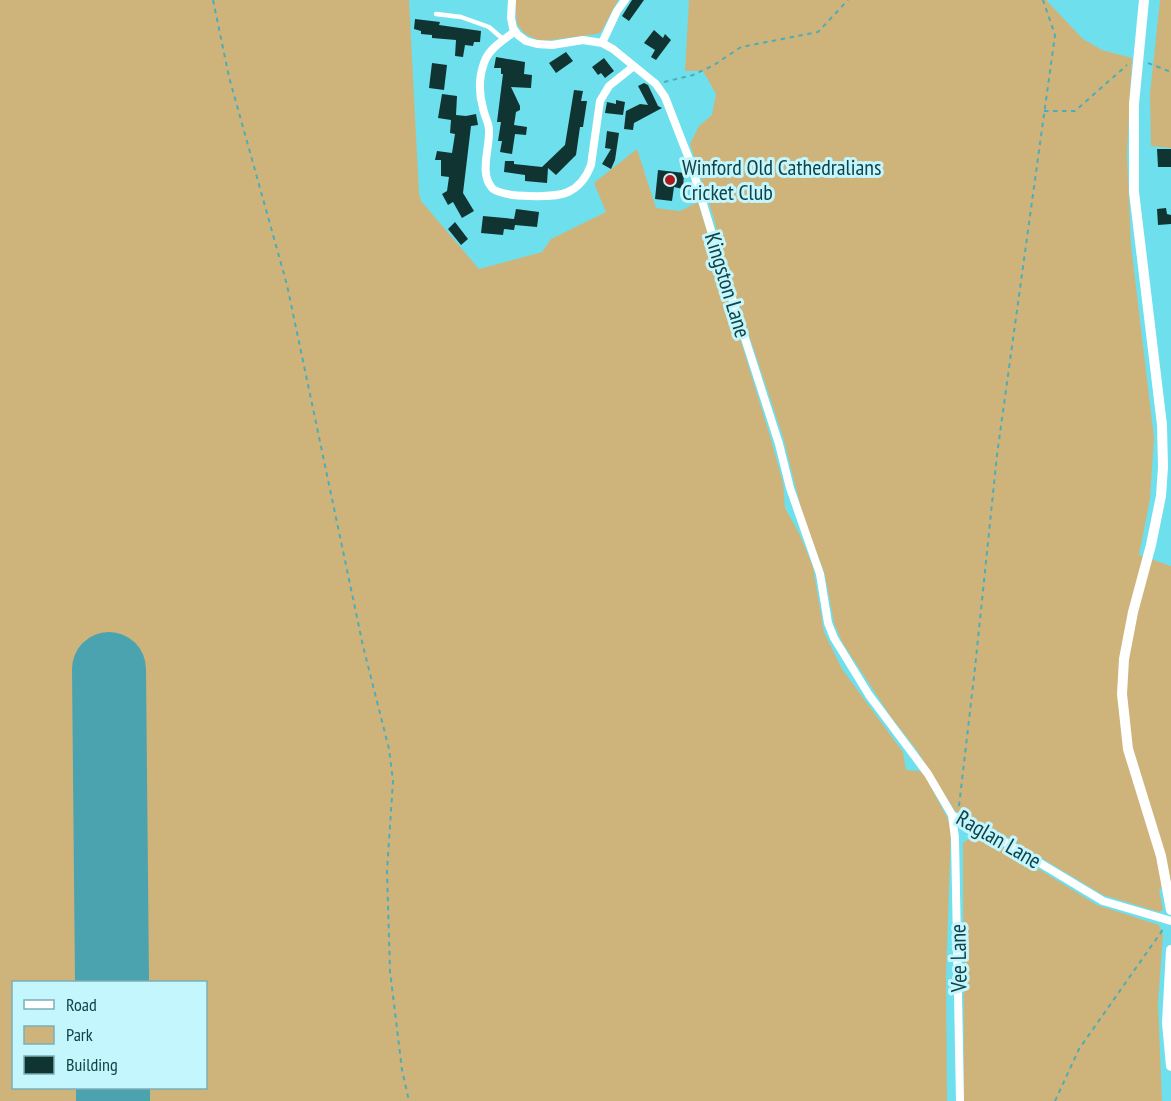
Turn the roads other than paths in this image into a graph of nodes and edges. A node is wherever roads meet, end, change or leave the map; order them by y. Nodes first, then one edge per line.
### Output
1 (512, 0) edge
2 (1144, 0) edge
3 (626, 1) edge
4 (436, 14) dead end
5 (515, 32) junction
6 (504, 40) junction
7 (602, 43) junction
8 (634, 66) junction
9 (834, 638) joint
10 (955, 816) junction
11 (974, 827) junction
12 (955, 838) junction
13 (1171, 910) edge
14 (1171, 922) edge
15 (1171, 950) edge
16 (1171, 1066) edge
17 (960, 1101) edge

1 - 5 street
2 - 13 street
3 - 7 street
4 - 6 lane
5 - 6 street
5 - 7 street
6 - 8 street
7 - 8 street, Kingston Lane
8 - 9 street, Kingston Lane
9 - 10 street, Raglan Lane
10 - 11 street, Raglan Lane
10 - 12 street, Vee Lane
11 - 12 street
11 - 14 street, Raglan Lane
12 - 17 street, Vee Lane
15 - 16 street

